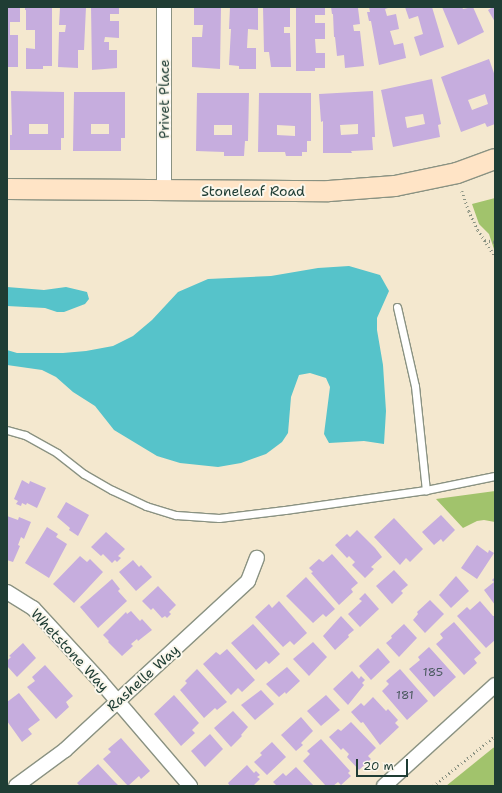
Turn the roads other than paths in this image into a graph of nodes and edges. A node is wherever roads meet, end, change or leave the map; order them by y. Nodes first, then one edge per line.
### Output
1 (164, 7) edge
2 (495, 159) edge
3 (7, 189) edge
4 (164, 190) junction
5 (397, 306) dead end
6 (7, 430) edge
7 (495, 476) edge
8 (426, 490) junction
9 (257, 558) dead end
10 (7, 592) edge
11 (495, 685) edge
12 (116, 701) junction
13 (16, 786) edge
14 (190, 786) edge
15 (384, 786) edge

1 - 4 street, Privet Place
2 - 4 street, Stoneleaf Road
3 - 4 street, Stoneleaf Road
5 - 8 lane
6 - 8 lane
7 - 8 lane
9 - 12 street, Rashelle Way
10 - 12 street, Whetstone Way
11 - 15 street
12 - 13 street, Rashelle Way
12 - 14 street, Whetstone Way

